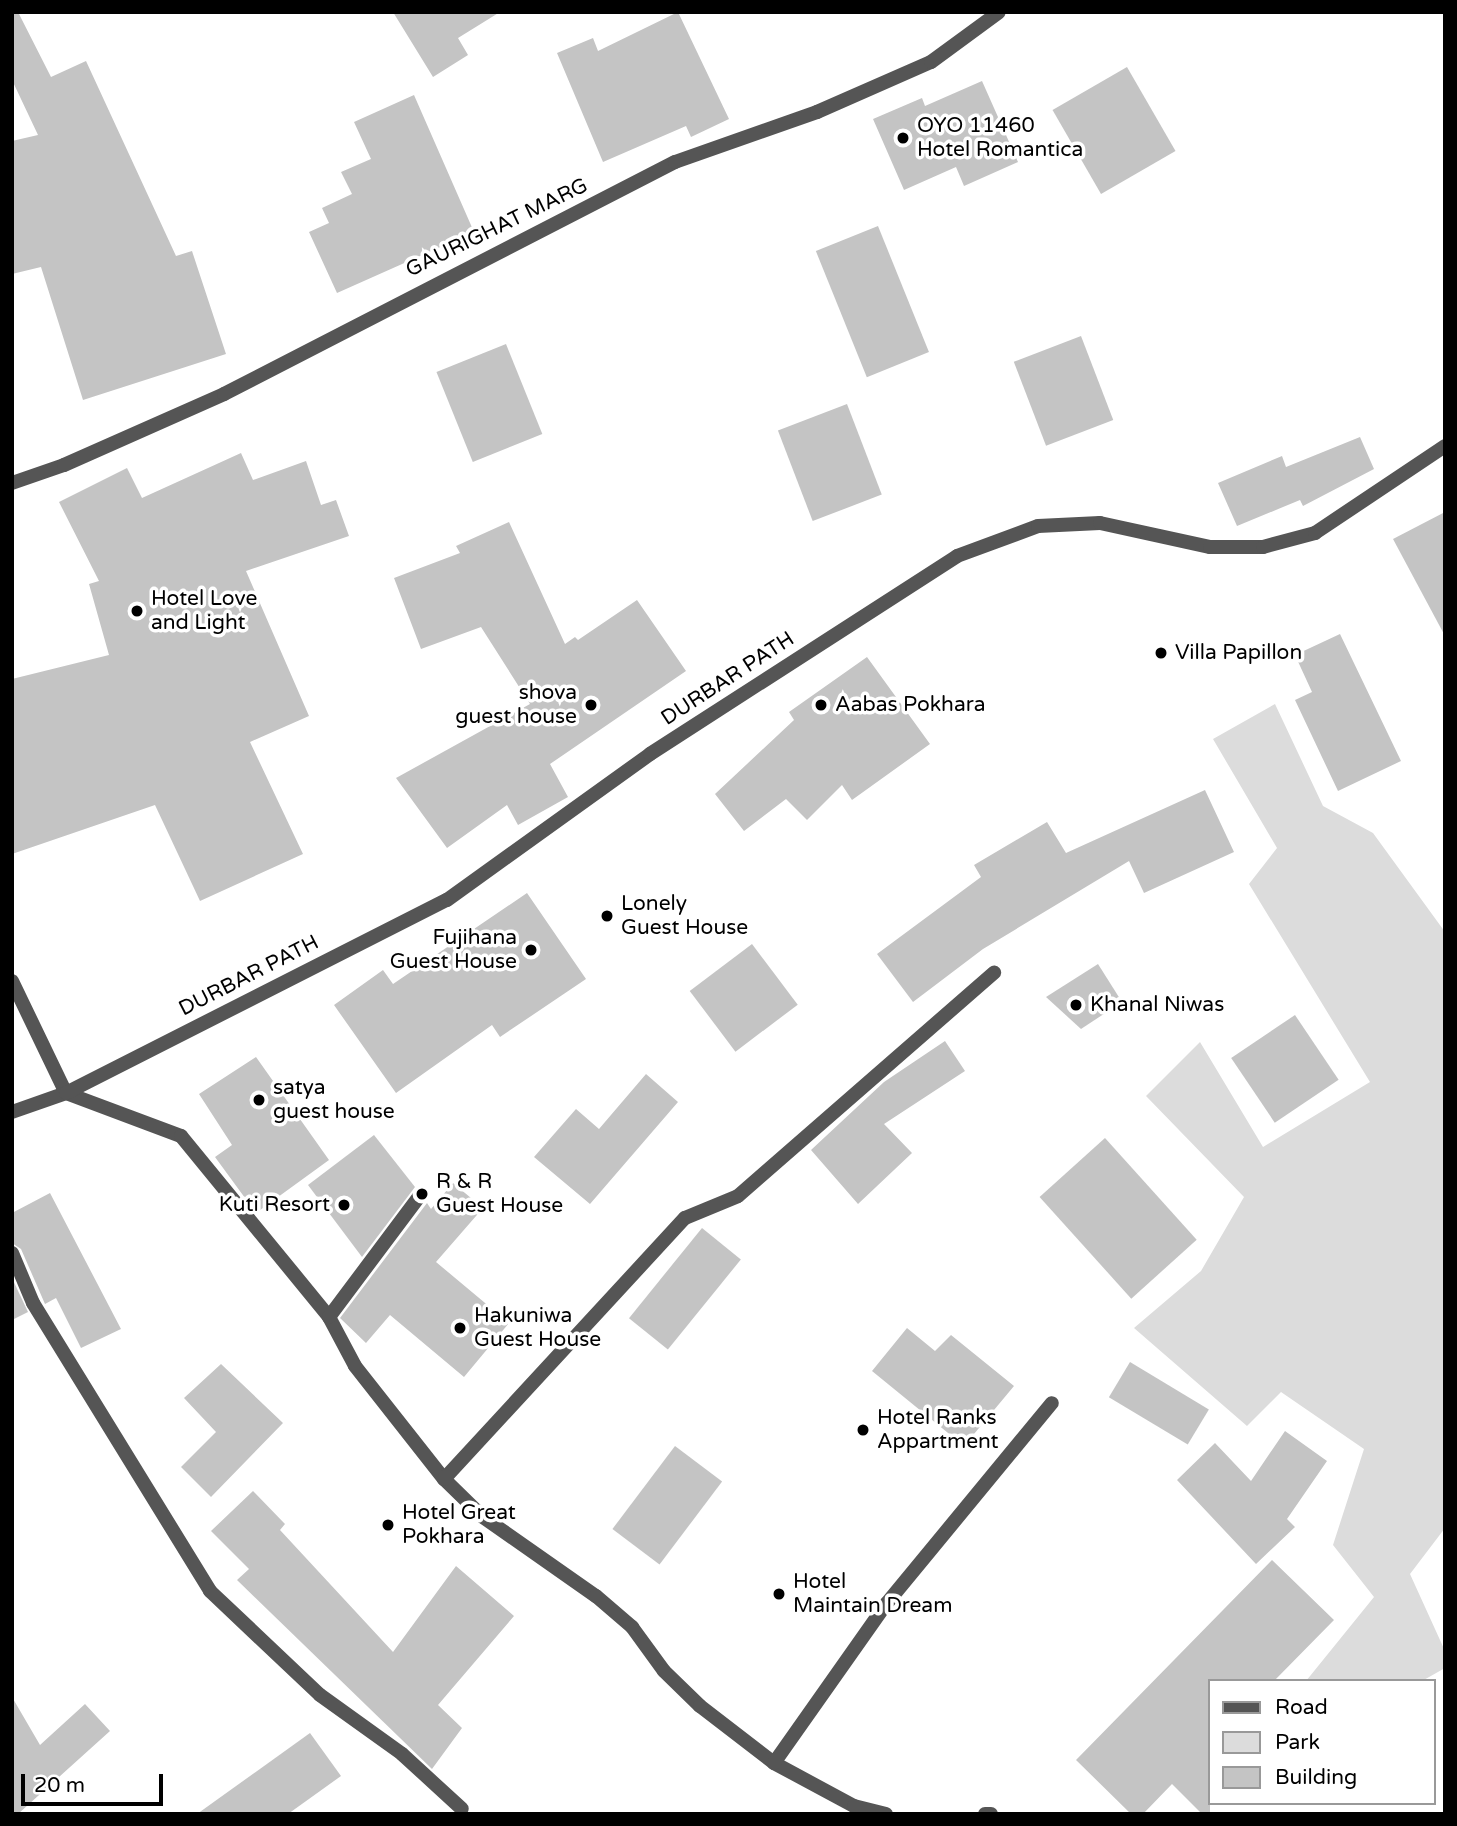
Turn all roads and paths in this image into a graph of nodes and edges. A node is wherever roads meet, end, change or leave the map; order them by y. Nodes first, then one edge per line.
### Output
1 (999, 12) edge
2 (1445, 446) edge
3 (12, 483) edge
4 (994, 973) dead end
5 (12, 981) edge
6 (66, 1093) junction
7 (12, 1112) edge
8 (421, 1194) dead end
9 (12, 1253) edge
10 (328, 1317) junction
11 (1052, 1403) dead end
12 (444, 1479) junction
13 (774, 1763) junction
14 (462, 1809) dead end
15 (886, 1814) edge
16 (985, 1814) edge
17 (991, 1814) edge

1 - 3 street, GAURIGHAT MARG
2 - 6 street, DURBAR PATH
4 - 12 street
5 - 6 street
6 - 7 street, DURBAR PATH
6 - 10 street
8 - 10 street
9 - 14 street
10 - 12 street
11 - 13 street
12 - 13 street
13 - 15 street
16 - 17 street

